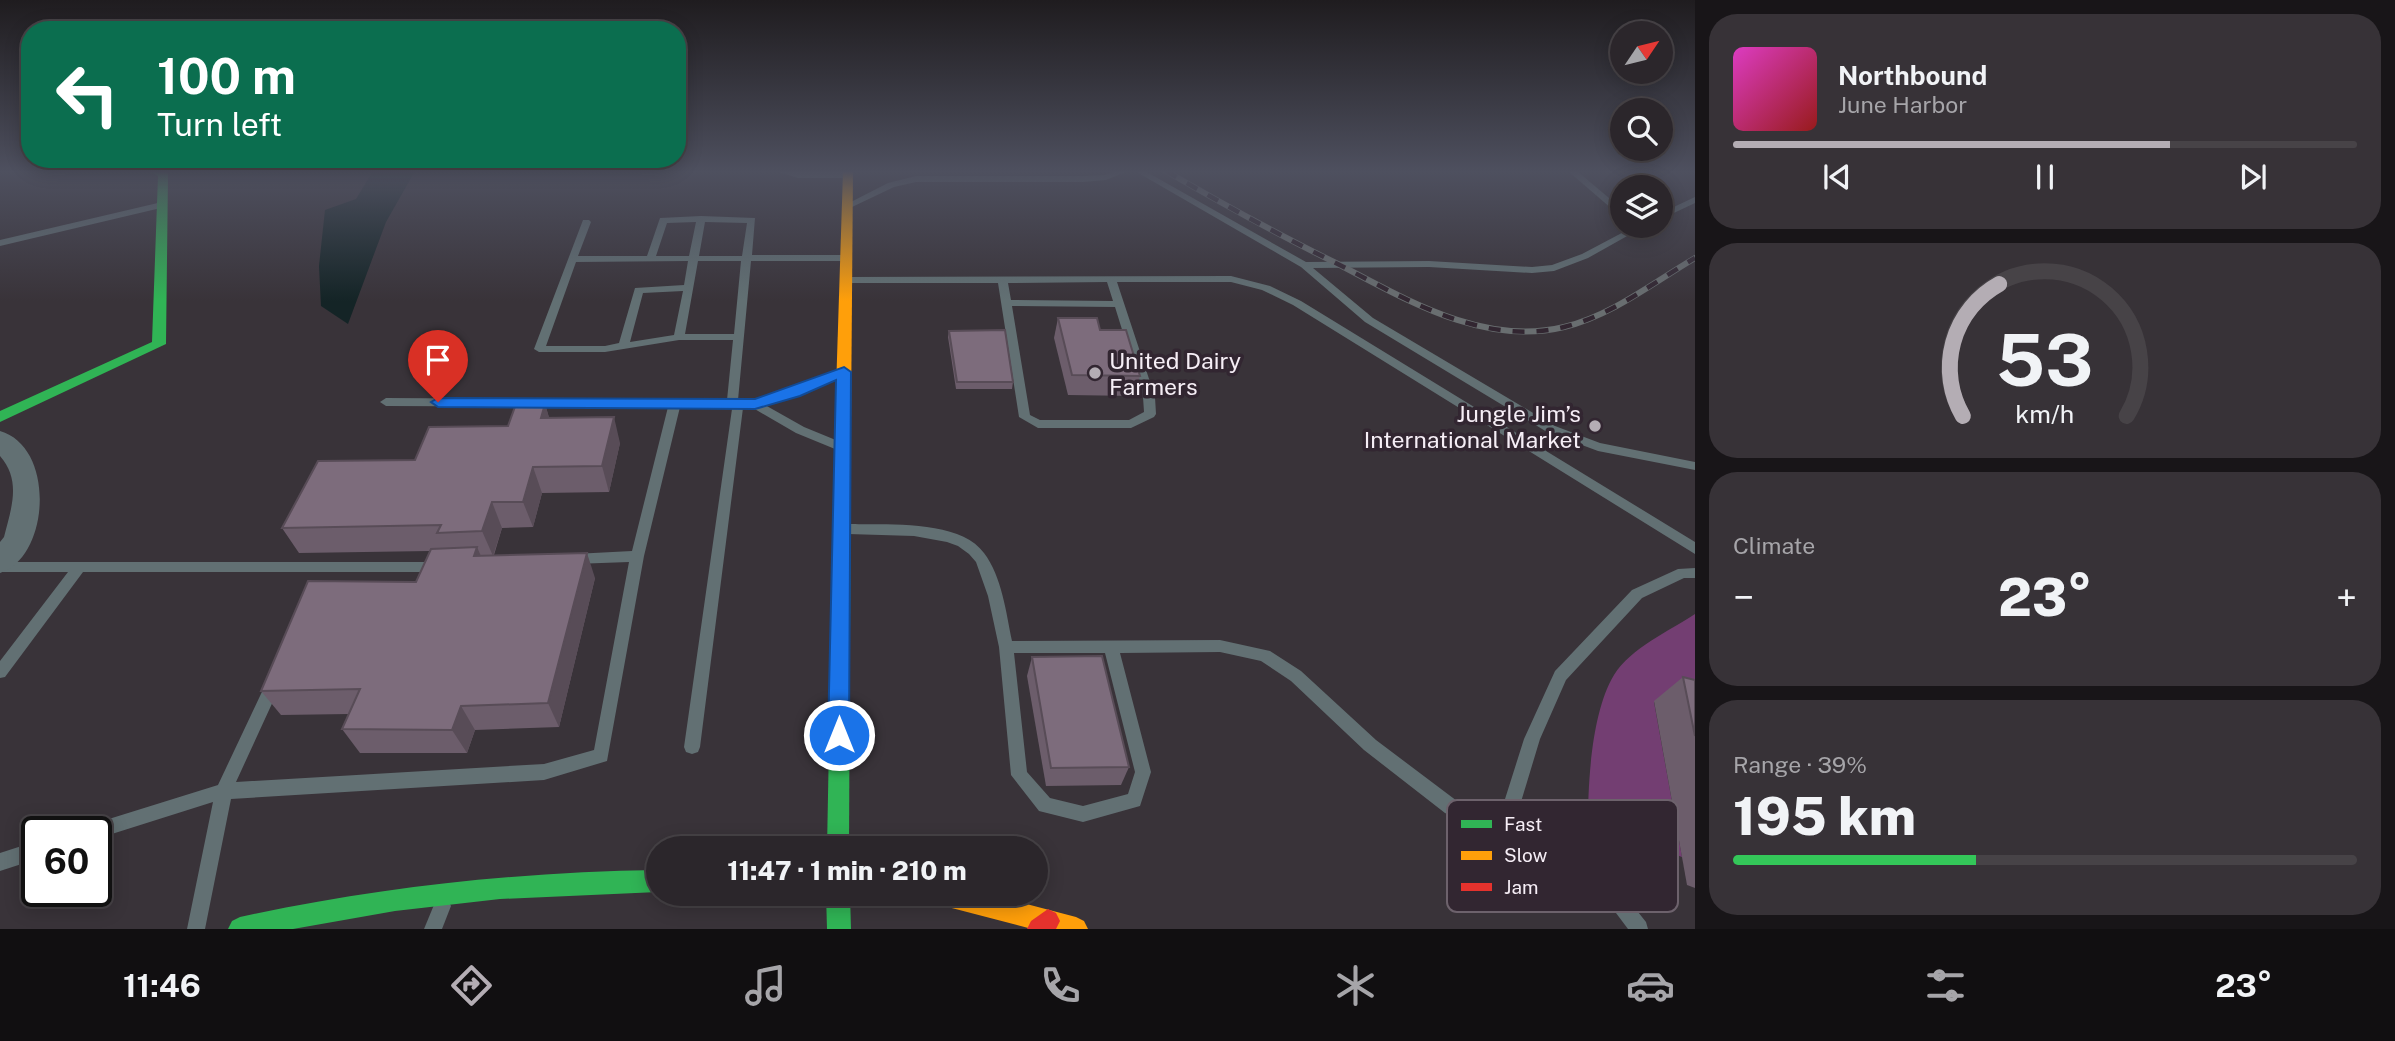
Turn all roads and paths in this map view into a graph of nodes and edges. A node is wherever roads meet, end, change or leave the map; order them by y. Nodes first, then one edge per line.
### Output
1 (122, 214) edge
2 (162, 214) edge
3 (848, 214) edge
4 (1215, 214) edge
5 (701, 219) junction
6 (586, 222) dead end
7 (1616, 238) edge
8 (0, 243) edge
9 (651, 258) junction
10 (692, 258) junction
11 (746, 258) junction
12 (847, 258) junction
13 (572, 259) junction
14 (1304, 265) junction
15 (1111, 279) junction
16 (846, 280) junction
17 (1003, 280) junction
18 (688, 288) junction
19 (1007, 303) junction
20 (1119, 304) junction
21 (679, 337) junction
22 (739, 337) junction
23 (624, 345) junction
24 (844, 372) junction
25 (386, 402) dead end
26 (676, 403) junction
27 (755, 404) junction
28 (735, 405) junction
29 (0, 417) edge
30 (0, 440) edge
31 (842, 447) junction
32 (1695, 466) edge
33 (841, 528) junction
34 (1695, 549) edge
35 (637, 556) junction
36 (556, 560) edge
37 (0, 565) edge
38 (448, 567) edge
39 (79, 568) junction
40 (1695, 573) edge
41 (1111, 646) junction
42 (1006, 647) junction
43 (280, 667) edge
44 (0, 672) edge
45 (692, 747) dead end
46 (224, 791) junction
47 (1513, 800) edge
48 (1447, 804) edge
49 (112, 826) edge
50 (838, 836) edge
51 (21, 855) edge
52 (0, 862) edge
53 (646, 881) edge
54 (448, 890) junction
55 (838, 906) edge
56 (983, 906) edge
57 (1626, 912) edge
58 (1044, 925) edge
59 (196, 929) edge
60 (240, 929) edge
61 (433, 929) edge
62 (839, 929) edge
63 (1076, 929) edge
64 (1639, 929) edge

1 - 8 lane
2 - 29 main road
3 - 12 main road
4 - 14 lane
5 - 9 lane
5 - 10 lane
5 - 11 lane
6 - 13 lane
7 - 14 lane
9 - 10 lane
9 - 13 lane
10 - 11 lane
10 - 18 lane
11 - 12 lane
11 - 22 lane
12 - 16 main road
13 - 23 lane
14 - 32 lane
15 - 17 lane
15 - 20 lane
15 - 34 lane
16 - 17 lane
16 - 24 main road
17 - 19 lane
18 - 21 lane
18 - 23 lane
19 - 20 lane
19 - 20 lane
21 - 22 lane
21 - 23 lane
22 - 28 lane
24 - 27 lane
24 - 31 main road
25 - 26 lane
26 - 28 lane
26 - 35 lane
27 - 28 lane
27 - 31 lane
28 - 45 lane
30 - 37 street
31 - 33 main road
33 - 42 lane
33 - 50 main road
35 - 36 lane
35 - 46 lane
37 - 39 lane
38 - 39 lane
39 - 44 lane
40 - 47 lane
41 - 42 lane
41 - 42 lane
41 - 48 lane
43 - 46 lane
46 - 49 lane
46 - 59 lane
51 - 52 lane
53 - 54 main road
54 - 60 main road
54 - 61 lane
55 - 62 main road
56 - 58 main road
57 - 64 lane
58 - 63 main road

